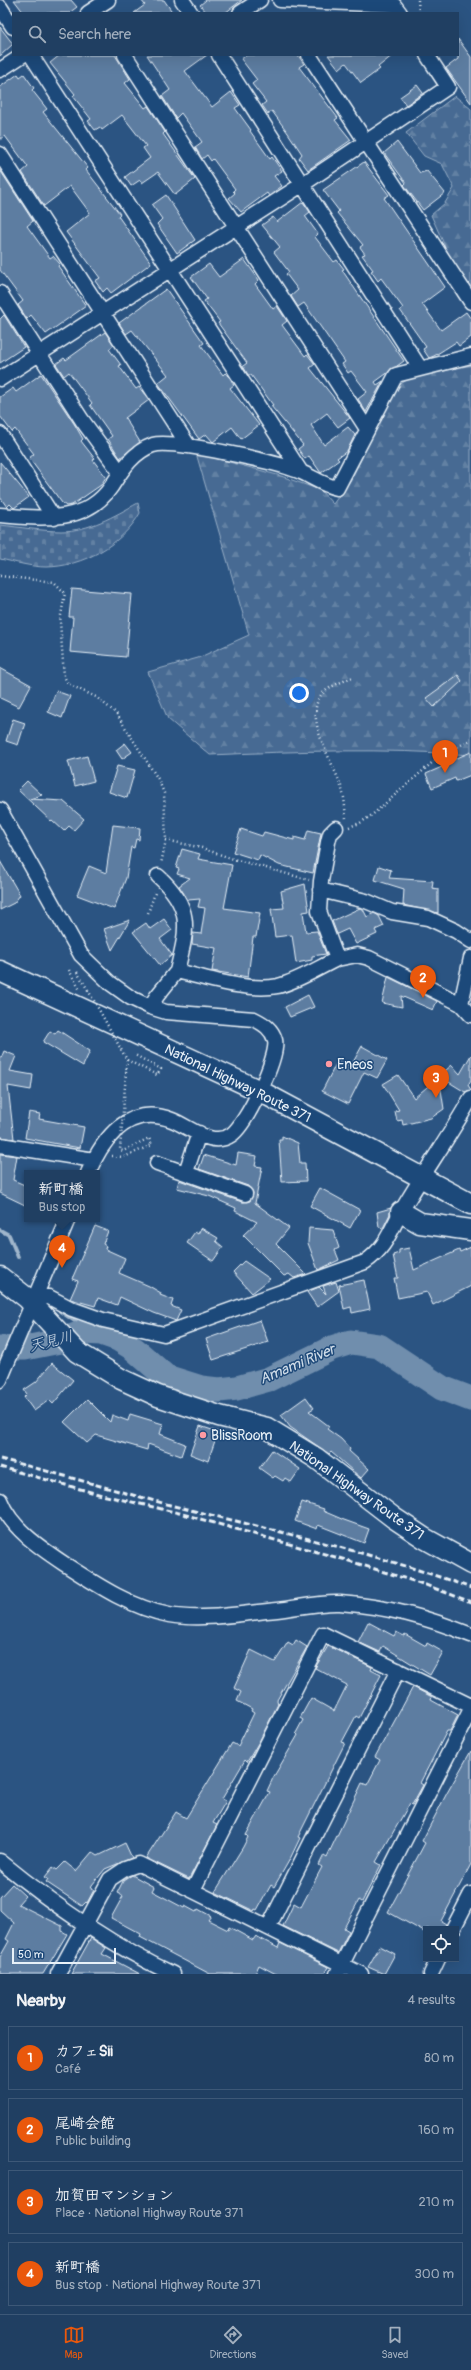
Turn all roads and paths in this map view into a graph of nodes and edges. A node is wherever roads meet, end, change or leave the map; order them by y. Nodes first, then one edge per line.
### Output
1 (108, 0) edge
2 (182, 0) edge
3 (260, 0) edge
4 (273, 0) edge
5 (280, 0) edge
6 (418, 0) edge
7 (0, 7) edge
8 (93, 9) edge
9 (190, 12) edge
10 (242, 12) edge
11 (281, 12) edge
12 (399, 12) edge
13 (420, 12) edge
14 (12, 26) edge
15 (21, 56) edge
16 (32, 56) edge
17 (126, 56) edge
18 (220, 56) edge
19 (310, 56) edge
20 (428, 56) edge
21 (0, 70) edge
22 (366, 143) junction
23 (0, 154) edge
24 (303, 184) junction
25 (236, 226) junction
26 (170, 269) junction
27 (0, 293) edge
28 (471, 302) edge
29 (103, 312) junction
30 (39, 354) junction
31 (471, 356) edge
32 (420, 368) junction
33 (0, 379) edge
34 (367, 429) junction
35 (0, 434) edge
36 (188, 445) junction
37 (120, 472) junction
38 (301, 472) junction
39 (0, 515) edge
40 (54, 518) junction
41 (0, 576) edge
42 (353, 676) dead end
43 (471, 740) edge
44 (0, 810) edge
45 (341, 827) junction
46 (166, 840) junction
47 (158, 876) junction
48 (320, 885) junction
49 (148, 913) dead end
50 (471, 941) edge
51 (471, 958) edge
52 (337, 959) junction
53 (74, 967) dead end
54 (69, 970) dead end
55 (0, 971) edge
56 (177, 971) junction
57 (81, 992) dead end
58 (461, 1004) junction
59 (150, 1007) junction
60 (471, 1015) edge
61 (135, 1055) dead end
62 (127, 1060) junction
63 (258, 1090) junction
64 (471, 1098) edge
65 (199, 1133) junction
66 (0, 1145) edge
67 (110, 1155) dead end
68 (94, 1160) junction
69 (157, 1163) dead end
70 (89, 1170) edge
71 (186, 1172) junction
72 (423, 1178) junction
73 (443, 1189) junction
74 (471, 1193) edge
75 (245, 1194) dead end
76 (471, 1204) edge
77 (401, 1212) junction
78 (67, 1222) edge
79 (471, 1230) edge
80 (0, 1277) edge
81 (35, 1301) junction
82 (0, 1380) edge
83 (0, 1500) edge
84 (471, 1564) edge
85 (471, 1635) edge
86 (398, 1670) junction
87 (471, 1706) edge
88 (471, 1709) edge
89 (0, 1861) edge
90 (192, 1890) junction
91 (471, 1894) edge
92 (85, 1925) junction
93 (455, 1926) edge
94 (268, 1928) junction
95 (437, 1962) edge
96 (339, 1969) edge
97 (58, 1974) edge
98 (173, 1974) edge
99 (361, 1974) edge
100 (431, 1974) edge

1 - 8 street
2 - 9 street
3 - 10 street
4 - 11 street
5 - 12 street
6 - 13 path
7 - 14 street
15 - 21 street
16 - 26 street
17 - 25 street
18 - 24 street
19 - 22 street
20 - 22 street
22 - 24 street
22 - 28 street
23 - 29 street
24 - 25 street
24 - 32 street
25 - 26 street
25 - 34 street
26 - 29 street
26 - 38 street
27 - 30 street
29 - 30 street
29 - 36 street
30 - 33 street
30 - 37 street
31 - 32 street
32 - 34 street
34 - 38 street
35 - 40 street
36 - 37 street
36 - 38 street
37 - 40 street
39 - 40 street
41 - 46 path
42 - 45 path
43 - 45 path
44 - 59 street
45 - 48 street
46 - 47 path
46 - 48 path
47 - 49 path
47 - 56 street
48 - 50 street
48 - 52 street
51 - 58 street
52 - 56 street
52 - 58 street
53 - 62 path, bridge
54 - 57 path
55 - 63 highway, National Highway Route 371
56 - 59 street
58 - 60 street
59 - 63 street
61 - 62 path
62 - 67 path, bridge
63 - 65 street
63 - 72 highway, National Highway Route 371
64 - 72 street
65 - 68 street
65 - 71 street
66 - 68 street
68 - 70 street
69 - 71 street
71 - 75 street
72 - 73 highway, National Highway Route 371
72 - 77 street
73 - 74 highway
73 - 76 highway, National Highway Route 371
77 - 79 highway
77 - 81 street
78 - 81 street
80 - 81 highway, National Highway Route 371
81 - 82 street
81 - 84 highway, National Highway Route 371
83 - 85 street
86 - 87 street
86 - 90 street
86 - 94 street
88 - 96 street
89 - 92 street
90 - 92 street
90 - 94 street
91 - 93 street
92 - 97 street
92 - 98 street
94 - 96 street
95 - 100 street
96 - 99 street

